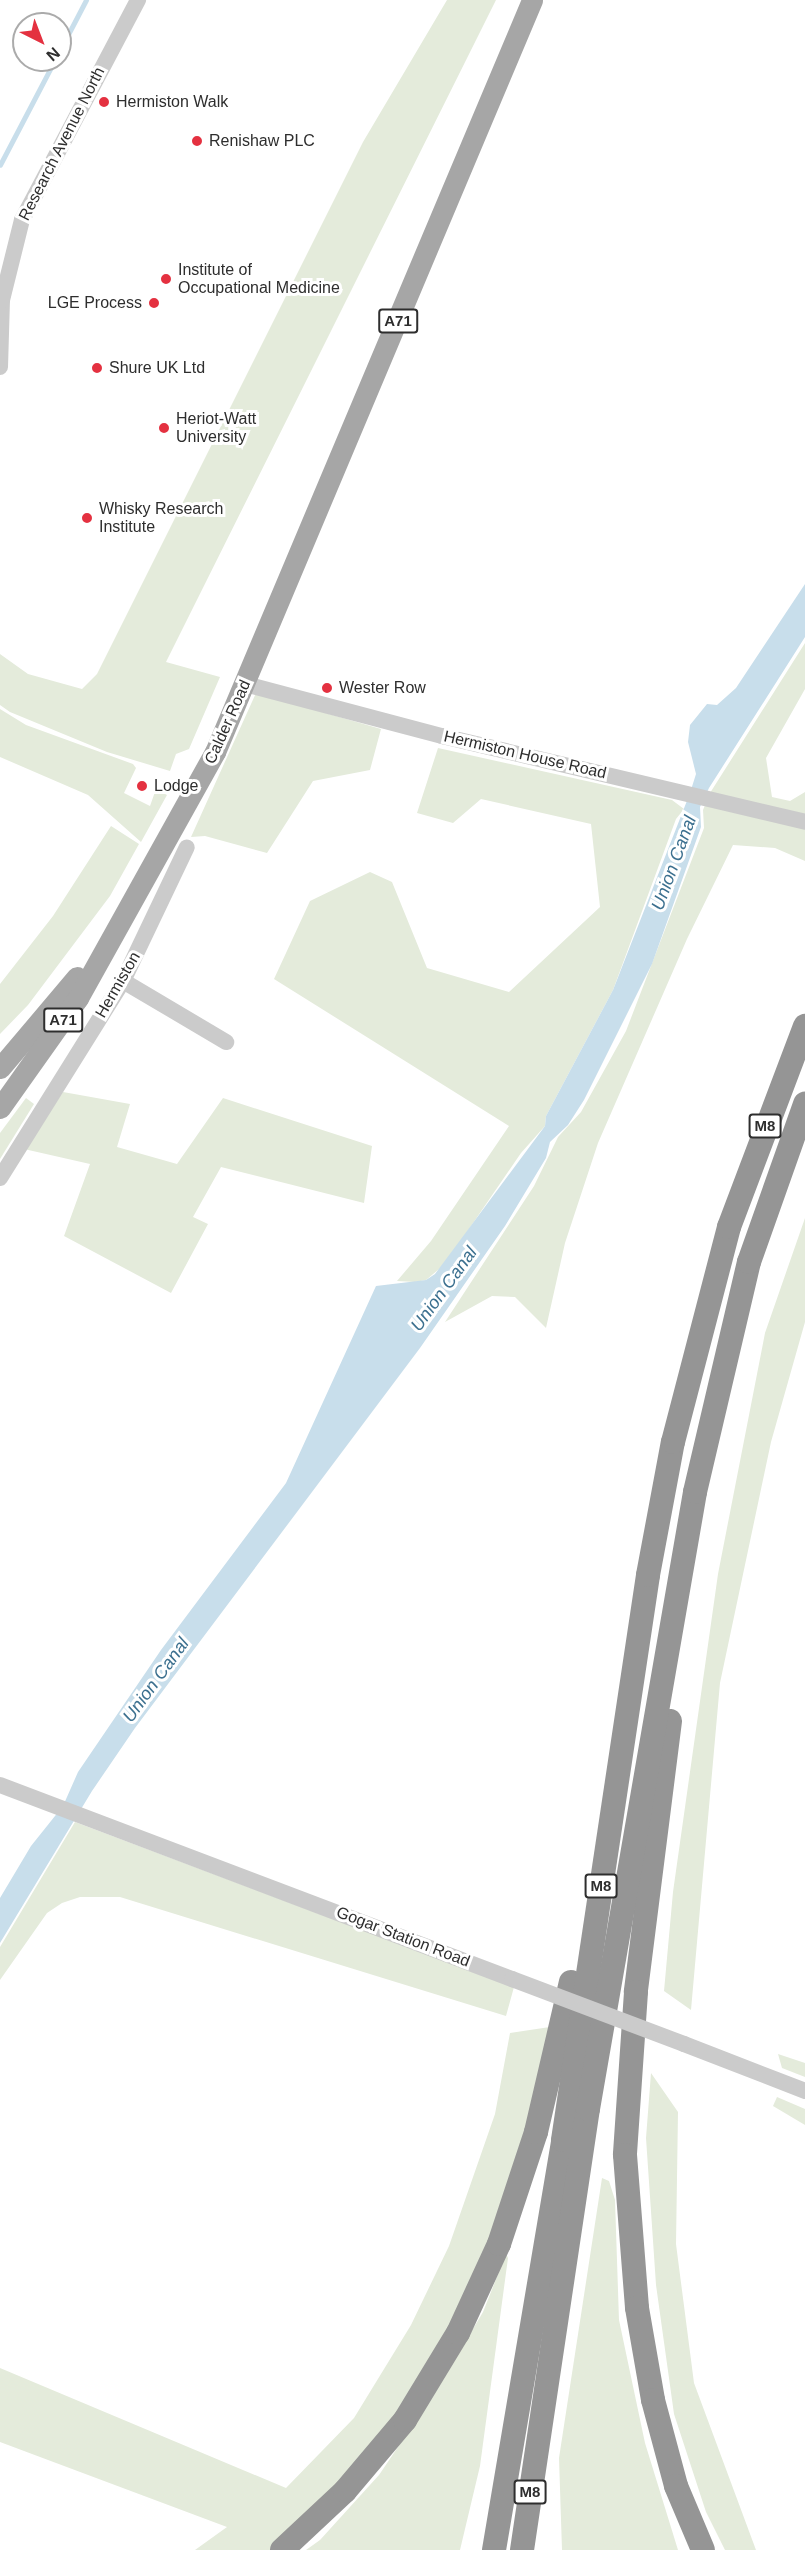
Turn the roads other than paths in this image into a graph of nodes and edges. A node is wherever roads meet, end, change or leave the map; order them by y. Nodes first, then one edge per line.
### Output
1 (138, 0) edge
2 (532, 0) edge
3 (0, 367) edge
4 (245, 684) junction
5 (805, 822) edge
6 (187, 847) dead end
7 (118, 926) junction
8 (123, 981) junction
9 (805, 1026) edge
10 (226, 1042) dead end
11 (0, 1068) edge
12 (805, 1104) edge
13 (0, 1108) edge
14 (0, 1178) edge
15 (695, 1492) junction
16 (648, 1575) junction
17 (0, 1785) edge
18 (805, 2091) edge
19 (282, 2550) edge
20 (494, 2550) edge
21 (522, 2550) edge
22 (703, 2550) edge

1 - 3 street, Research Avenue North
2 - 4 main road, Calder Road / A71
4 - 5 street, Hermiston House Road
4 - 7 main road, Calder Road / A71
6 - 8 street, Hermiston
7 - 11 main road, Calder Road / A71
7 - 13 main road, Calder Road / A71
8 - 10 street
8 - 14 street, Hermiston
9 - 16 highway, M8
12 - 15 highway, M8
15 - 21 highway, M8
15 - 22 highway, M8
16 - 19 highway, M8
16 - 20 highway, M8
17 - 18 street, Gogar Station Road, bridge

